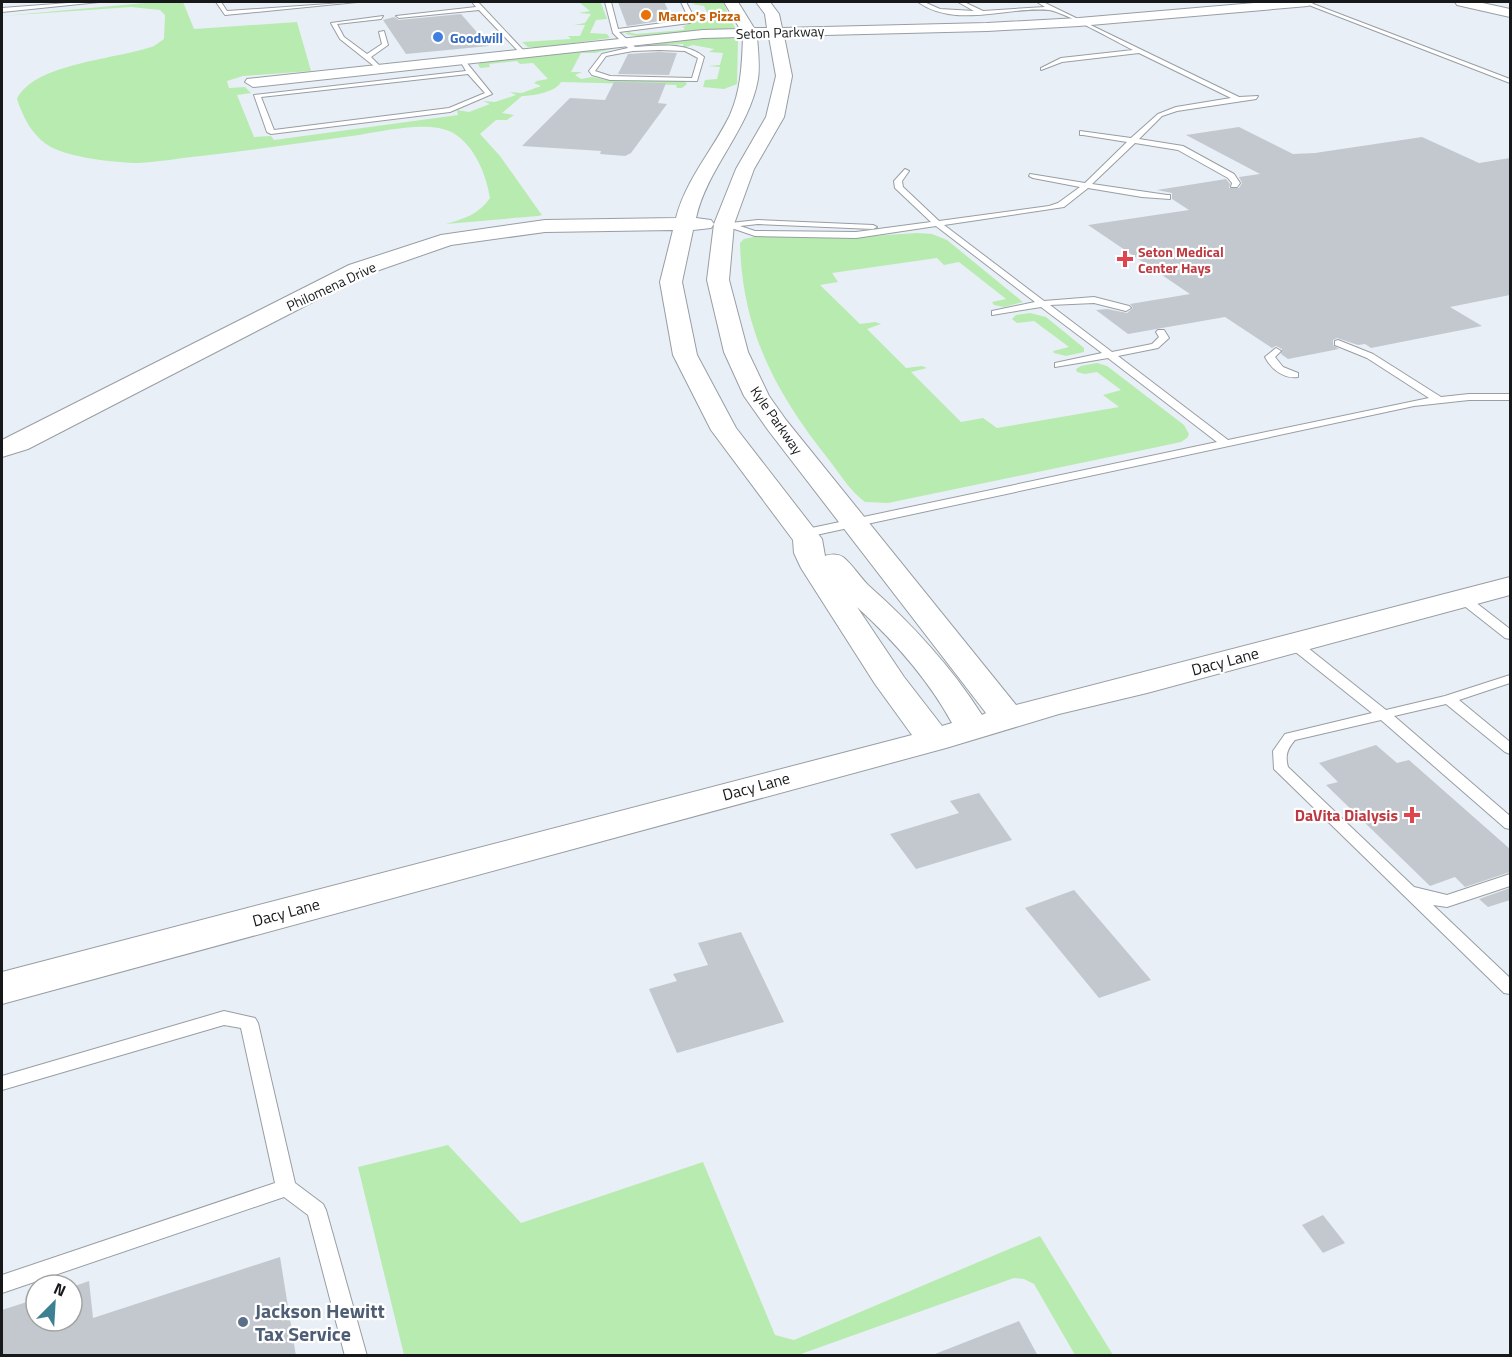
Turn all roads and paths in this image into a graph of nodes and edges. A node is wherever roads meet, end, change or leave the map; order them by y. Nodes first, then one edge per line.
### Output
1 (96, 2) edge
2 (219, 2) edge
3 (248, 2) edge
4 (354, 2) edge
5 (475, 2) edge
6 (608, 2) edge
7 (684, 2) edge
8 (732, 2) edge
9 (763, 2) edge
10 (921, 2) edge
11 (960, 2) edge
12 (1040, 2) edge
13 (1306, 2) edge
14 (1462, 2) edge
15 (480, 8) junction
16 (1053, 8) junction
17 (2, 10) edge
18 (254, 11) junction
19 (982, 13) junction
20 (1510, 13) edge
21 (399, 16) dead end
22 (381, 17) dead end
23 (1079, 22) junction
24 (616, 30) junction
25 (382, 32) dead end
26 (776, 32) junction
27 (750, 33) junction
28 (626, 47) junction
29 (1138, 51) junction
30 (522, 52) junction
31 (368, 56) junction
32 (466, 65) junction
33 (379, 68) junction
34 (1043, 69) dead end
35 (695, 79) junction
36 (1510, 81) edge
37 (695, 88) dead end
38 (255, 89) junction
39 (1256, 97) dead end
40 (1238, 99) junction
41 (1083, 133) dead end
42 (1132, 141) junction
43 (905, 171) dead end
44 (1034, 176) dead end
45 (1086, 185) junction
46 (1234, 185) dead end
47 (1167, 196) dead end
48 (683, 223) junction
49 (724, 225) junction
50 (939, 225) junction
51 (1044, 305) junction
52 (1126, 308) dead end
53 (995, 313) dead end
54 (1161, 332) dead end
55 (1338, 343) dead end
56 (1275, 351) dead end
57 (1110, 355) junction
58 (1058, 365) dead end
59 (1294, 375) dead end
60 (1510, 397) edge
61 (1437, 399) junction
62 (1227, 444) junction
63 (2, 449) edge
64 (854, 522) junction
65 (804, 537) junction
66 (1510, 586) edge
67 (1462, 598) junction
68 (1510, 635) edge
69 (1293, 644) junction
70 (1510, 679) edge
71 (1449, 699) junction
72 (1384, 715) junction
73 (1008, 718) junction
74 (973, 729) junction
75 (934, 740) junction
76 (1510, 749) edge
77 (1510, 824) edge
78 (1510, 880) edge
79 (1405, 887) junction
80 (2, 988) edge
81 (1510, 988) edge
82 (2, 1083) edge
83 (286, 1188) junction
84 (2, 1284) edge
85 (356, 1356) edge

1 - 17 lane
2 - 18 lane
3 - 18 lane
4 - 18 lane
5 - 15 lane
6 - 24 lane
7 - 24 lane
8 - 27 street
9 - 26 street, Kyle Parkway
10 - 19 lane
11 - 19 lane
12 - 16 lane
13 - 23 street, Seton Parkway
13 - 36 lane
14 - 20 street
15 - 21 lane
15 - 30 lane
16 - 19 lane
16 - 23 lane
22 - 31 lane
23 - 26 street, Seton Parkway
23 - 29 lane
24 - 28 lane
25 - 31 lane
26 - 27 street, Seton Parkway
26 - 49 street, Kyle Parkway
27 - 28 street, Seton Parkway
27 - 48 street
28 - 30 street, Seton Parkway
28 - 35 lane
28 - 35 lane
28 - 35 lane
29 - 34 lane
29 - 40 lane
30 - 32 street, Seton Parkway
31 - 33 lane
32 - 33 street, Seton Parkway
32 - 38 lane
32 - 38 lane
33 - 38 street, Seton Parkway
35 - 37 lane
39 - 40 lane
40 - 42 lane
41 - 42 lane
42 - 45 lane
42 - 46 lane
43 - 50 lane
44 - 45 lane
45 - 47 lane
45 - 50 lane
48 - 49 street, Philomena Drive
48 - 63 street, Philomena Drive
48 - 65 street
49 - 50 lane
49 - 64 street, Kyle Parkway
50 - 51 lane
51 - 52 lane
51 - 53 lane
51 - 57 lane
54 - 57 lane
55 - 61 lane
56 - 59 lane
57 - 58 lane
57 - 62 lane
60 - 61 lane
61 - 62 lane
62 - 64 lane
64 - 65 lane
64 - 73 street, Kyle Parkway
65 - 74 street
65 - 75 street
66 - 67 street, Dacy Lane
67 - 68 lane
67 - 69 street, Dacy Lane
69 - 72 lane
69 - 73 street, Dacy Lane
70 - 71 lane
71 - 72 lane
71 - 76 lane
72 - 77 lane
72 - 79 lane
73 - 74 street, Dacy Lane
74 - 75 street, Dacy Lane
75 - 80 street, Dacy Lane
78 - 79 lane
79 - 81 lane
82 - 83 lane
83 - 84 lane
83 - 85 lane

